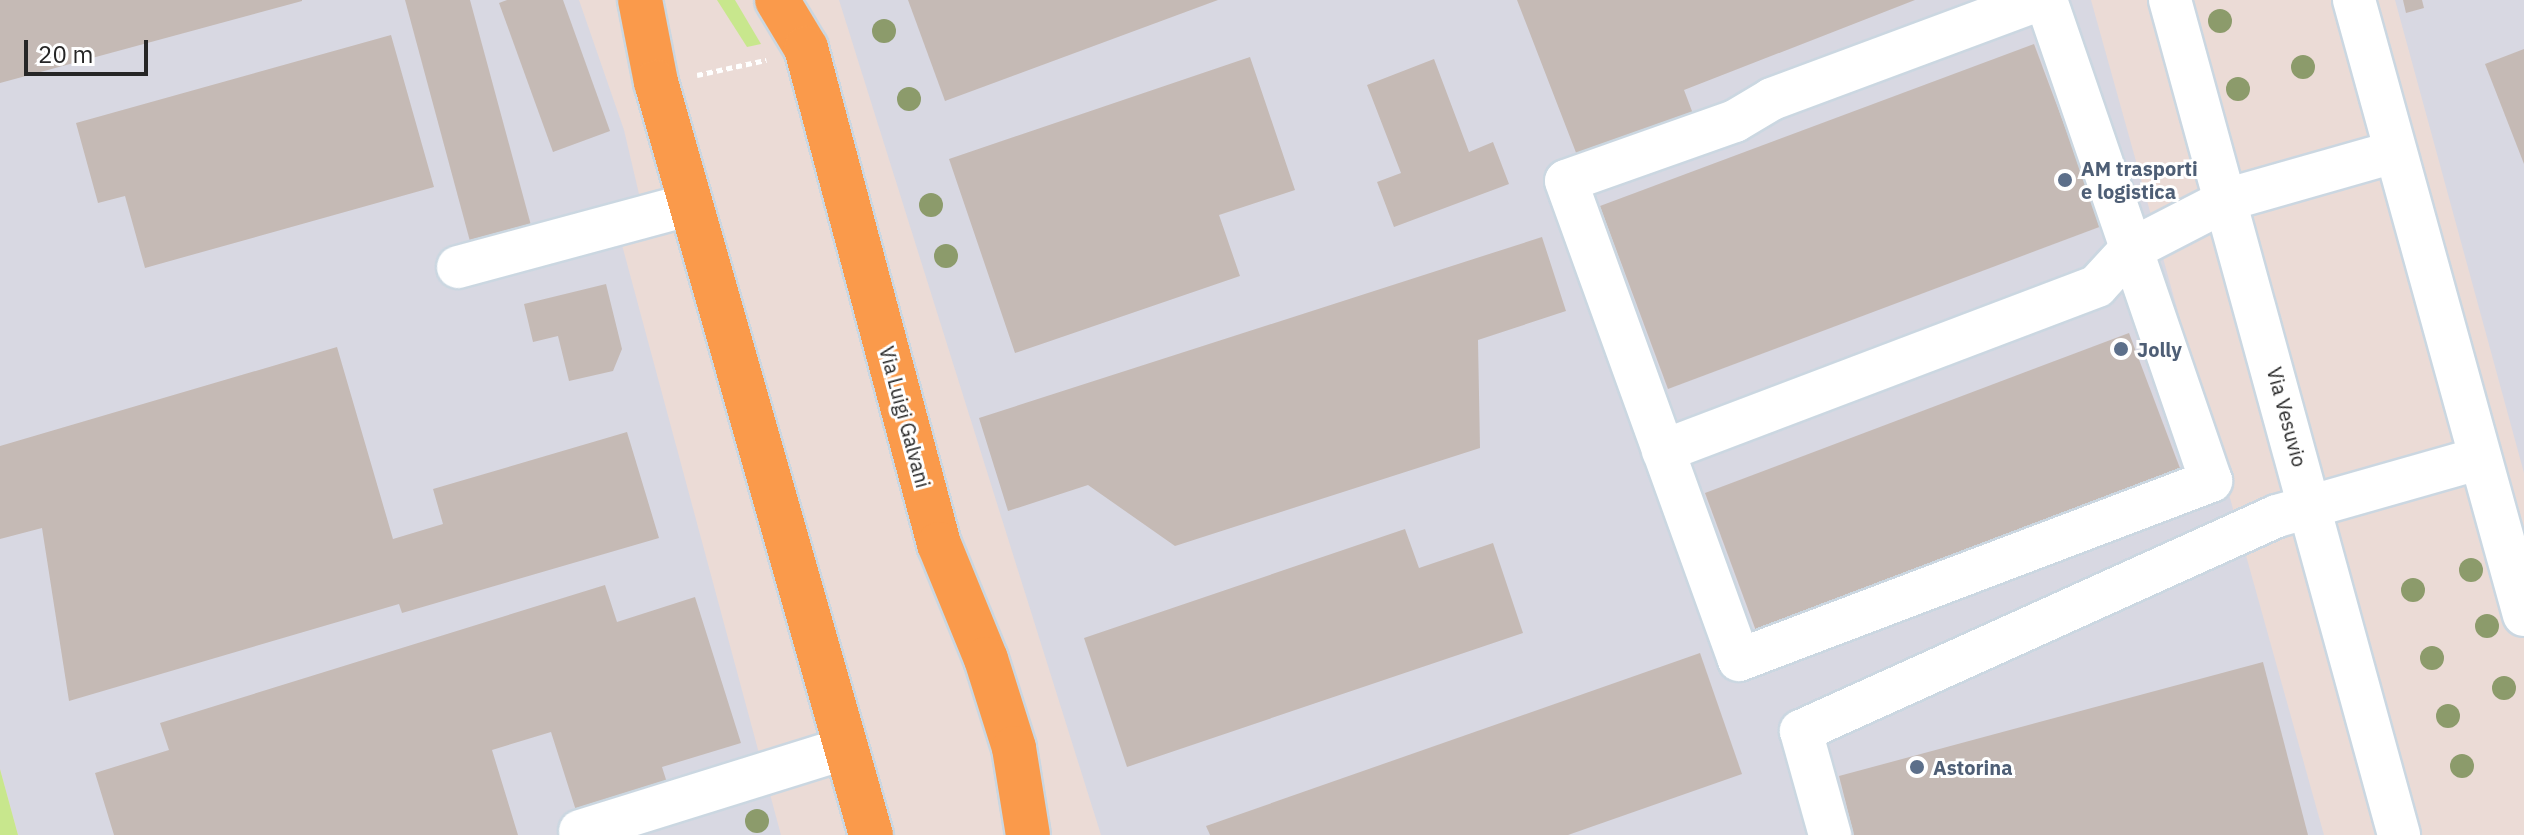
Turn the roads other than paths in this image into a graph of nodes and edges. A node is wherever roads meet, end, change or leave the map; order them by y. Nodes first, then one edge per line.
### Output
1 (640, 0) edge
2 (777, 0) edge
3 (2038, 0) edge
4 (2046, 0) edge
5 (2170, 0) edge
6 (2354, 0) edge
7 (2394, 152) junction
8 (2229, 199) junction
9 (692, 204) junction
10 (2130, 250) junction
11 (458, 267) dead end
12 (1663, 451) junction
13 (2480, 458) junction
14 (2311, 506) junction
15 (2524, 615) edge
16 (846, 748) junction
17 (580, 831) dead end
18 (871, 835) edge
19 (1028, 835) edge
20 (1830, 835) edge
21 (2399, 835) edge

1 - 9 main road
2 - 19 main road, Via Luigi Galvani
3 - 12 street
4 - 10 street
5 - 8 street, Via Vesuvio
6 - 7 street
7 - 8 street
7 - 13 street
8 - 10 street
8 - 14 street, Via Vesuvio
9 - 11 street
9 - 16 main road
10 - 12 street
10 - 12 street
13 - 14 street
13 - 15 street
14 - 20 street
14 - 21 street, Via Vesuvio
16 - 17 street
16 - 18 main road

